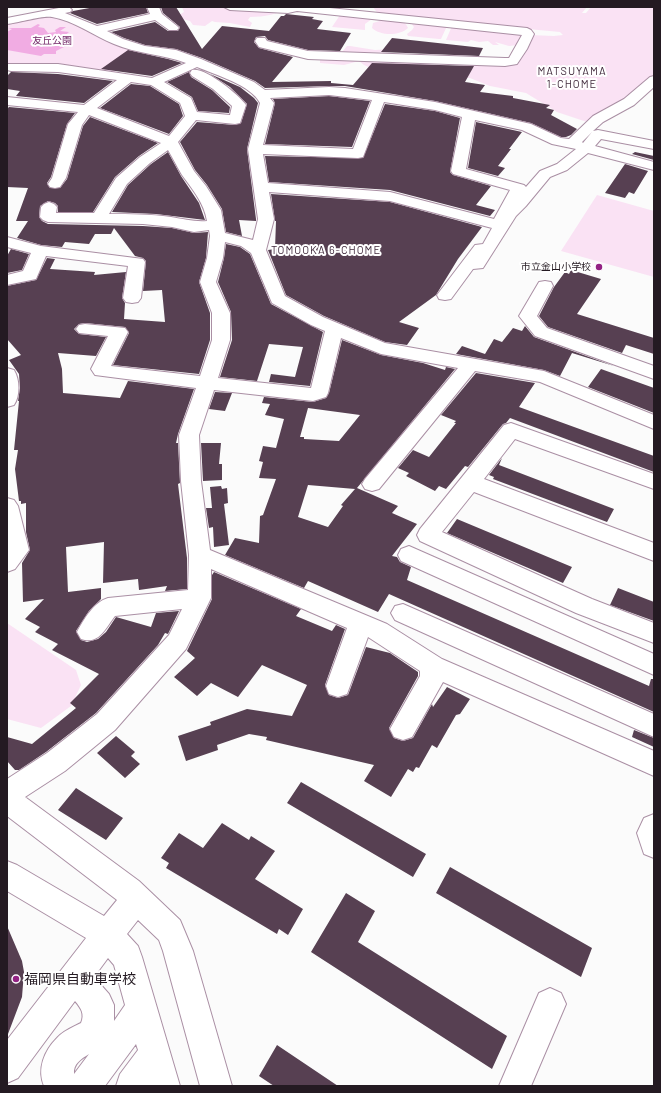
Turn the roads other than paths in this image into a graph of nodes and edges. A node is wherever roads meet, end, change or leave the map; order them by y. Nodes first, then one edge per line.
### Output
1 (230, 7) edge
2 (74, 8) dead end
3 (301, 8) edge
4 (155, 11) edge
5 (373, 12) edge
6 (53, 13) junction
7 (7, 21) edge
8 (173, 28) dead end
9 (96, 30) junction
10 (263, 38) dead end
11 (197, 62) junction
12 (8, 68) edge
13 (184, 68) junction
14 (129, 78) junction
15 (654, 80) edge
16 (154, 82) junction
17 (262, 94) junction
18 (379, 98) junction
19 (7, 101) edge
20 (87, 109) junction
21 (469, 114) junction
22 (632, 115) dead end
23 (192, 116) junction
24 (598, 134) junction
25 (171, 142) junction
26 (654, 145) edge
27 (580, 148) junction
28 (254, 149) junction
29 (654, 166) edge
30 (55, 184) dead end
31 (261, 187) junction
32 (49, 207) dead end
33 (98, 219) junction
34 (498, 225) junction
35 (217, 231) junction
36 (7, 242) edge
37 (258, 250) junction
38 (40, 251) junction
39 (477, 265) dead end
40 (7, 280) edge
41 (545, 286) dead end
42 (445, 294) dead end
43 (132, 298) dead end
44 (334, 328) junction
45 (85, 329) dead end
46 (471, 364) junction
47 (654, 373) edge
48 (7, 374) edge
49 (207, 384) junction
50 (7, 401) edge
51 (654, 422) edge
52 (470, 482) junction
53 (654, 482) edge
54 (372, 484) dead end
55 (7, 506) edge
56 (654, 552) edge
57 (200, 554) junction
58 (409, 555) dead end
59 (7, 563) edge
60 (199, 598) junction
61 (404, 613) dead end
62 (361, 623) junction
63 (89, 632) dead end
64 (654, 633) edge
65 (654, 665) edge
66 (433, 666) junction
67 (338, 686) dead end
68 (654, 726) edge
69 (403, 729) dead end
70 (654, 764) edge
71 (7, 794) edge
72 (7, 800) edge
73 (654, 827) edge
74 (654, 844) edge
75 (7, 874) edge
76 (136, 898) junction
77 (108, 934) junction
78 (71, 981) junction
79 (550, 1004) dead end
80 (142, 1009) junction
81 (155, 1053) junction
82 (7, 1067) edge
83 (62, 1086) edge
84 (85, 1086) edge
85 (132, 1086) edge
86 (164, 1086) edge
87 (216, 1086) edge
88 (515, 1086) edge

1 - 3 street
2 - 6 street
3 - 5 street
4 - 8 street
4 - 9 street
5 - 10 street
6 - 7 street
6 - 9 street
9 - 11 street
11 - 13 street
11 - 17 street
12 - 14 street
13 - 16 street
13 - 23 street
14 - 16 street
14 - 20 street
15 - 27 street
16 - 23 street
17 - 18 street
17 - 28 street
18 - 21 street
18 - 28 street
19 - 20 street
20 - 25 street
20 - 30 street
21 - 27 street
21 - 34 street
22 - 24 street
23 - 25 street
24 - 26 street
24 - 27 street
25 - 33 street
25 - 35 street
27 - 29 street
27 - 39 street
28 - 31 street
31 - 34 street
31 - 37 street
32 - 33 street
33 - 35 street
34 - 42 street
35 - 37 street
35 - 49 street
36 - 38 street
37 - 44 street
38 - 40 street
38 - 43 street
41 - 47 street
44 - 46 street
44 - 49 street
45 - 49 street
46 - 51 street
46 - 54 street
48 - 50 street
49 - 57 street
52 - 53 street
52 - 56 street
52 - 64 street
55 - 59 street
57 - 60 street
57 - 62 street
58 - 65 street
60 - 63 street
60 - 71 street
61 - 68 street
62 - 66 street
62 - 67 street
66 - 69 street
66 - 70 street
72 - 76 street
73 - 74 street
75 - 77 street
76 - 77 street
76 - 87 street
77 - 78 street
77 - 80 street
78 - 82 street
78 - 83 street
79 - 88 street
80 - 81 street
80 - 84 street
81 - 85 street
81 - 86 street

